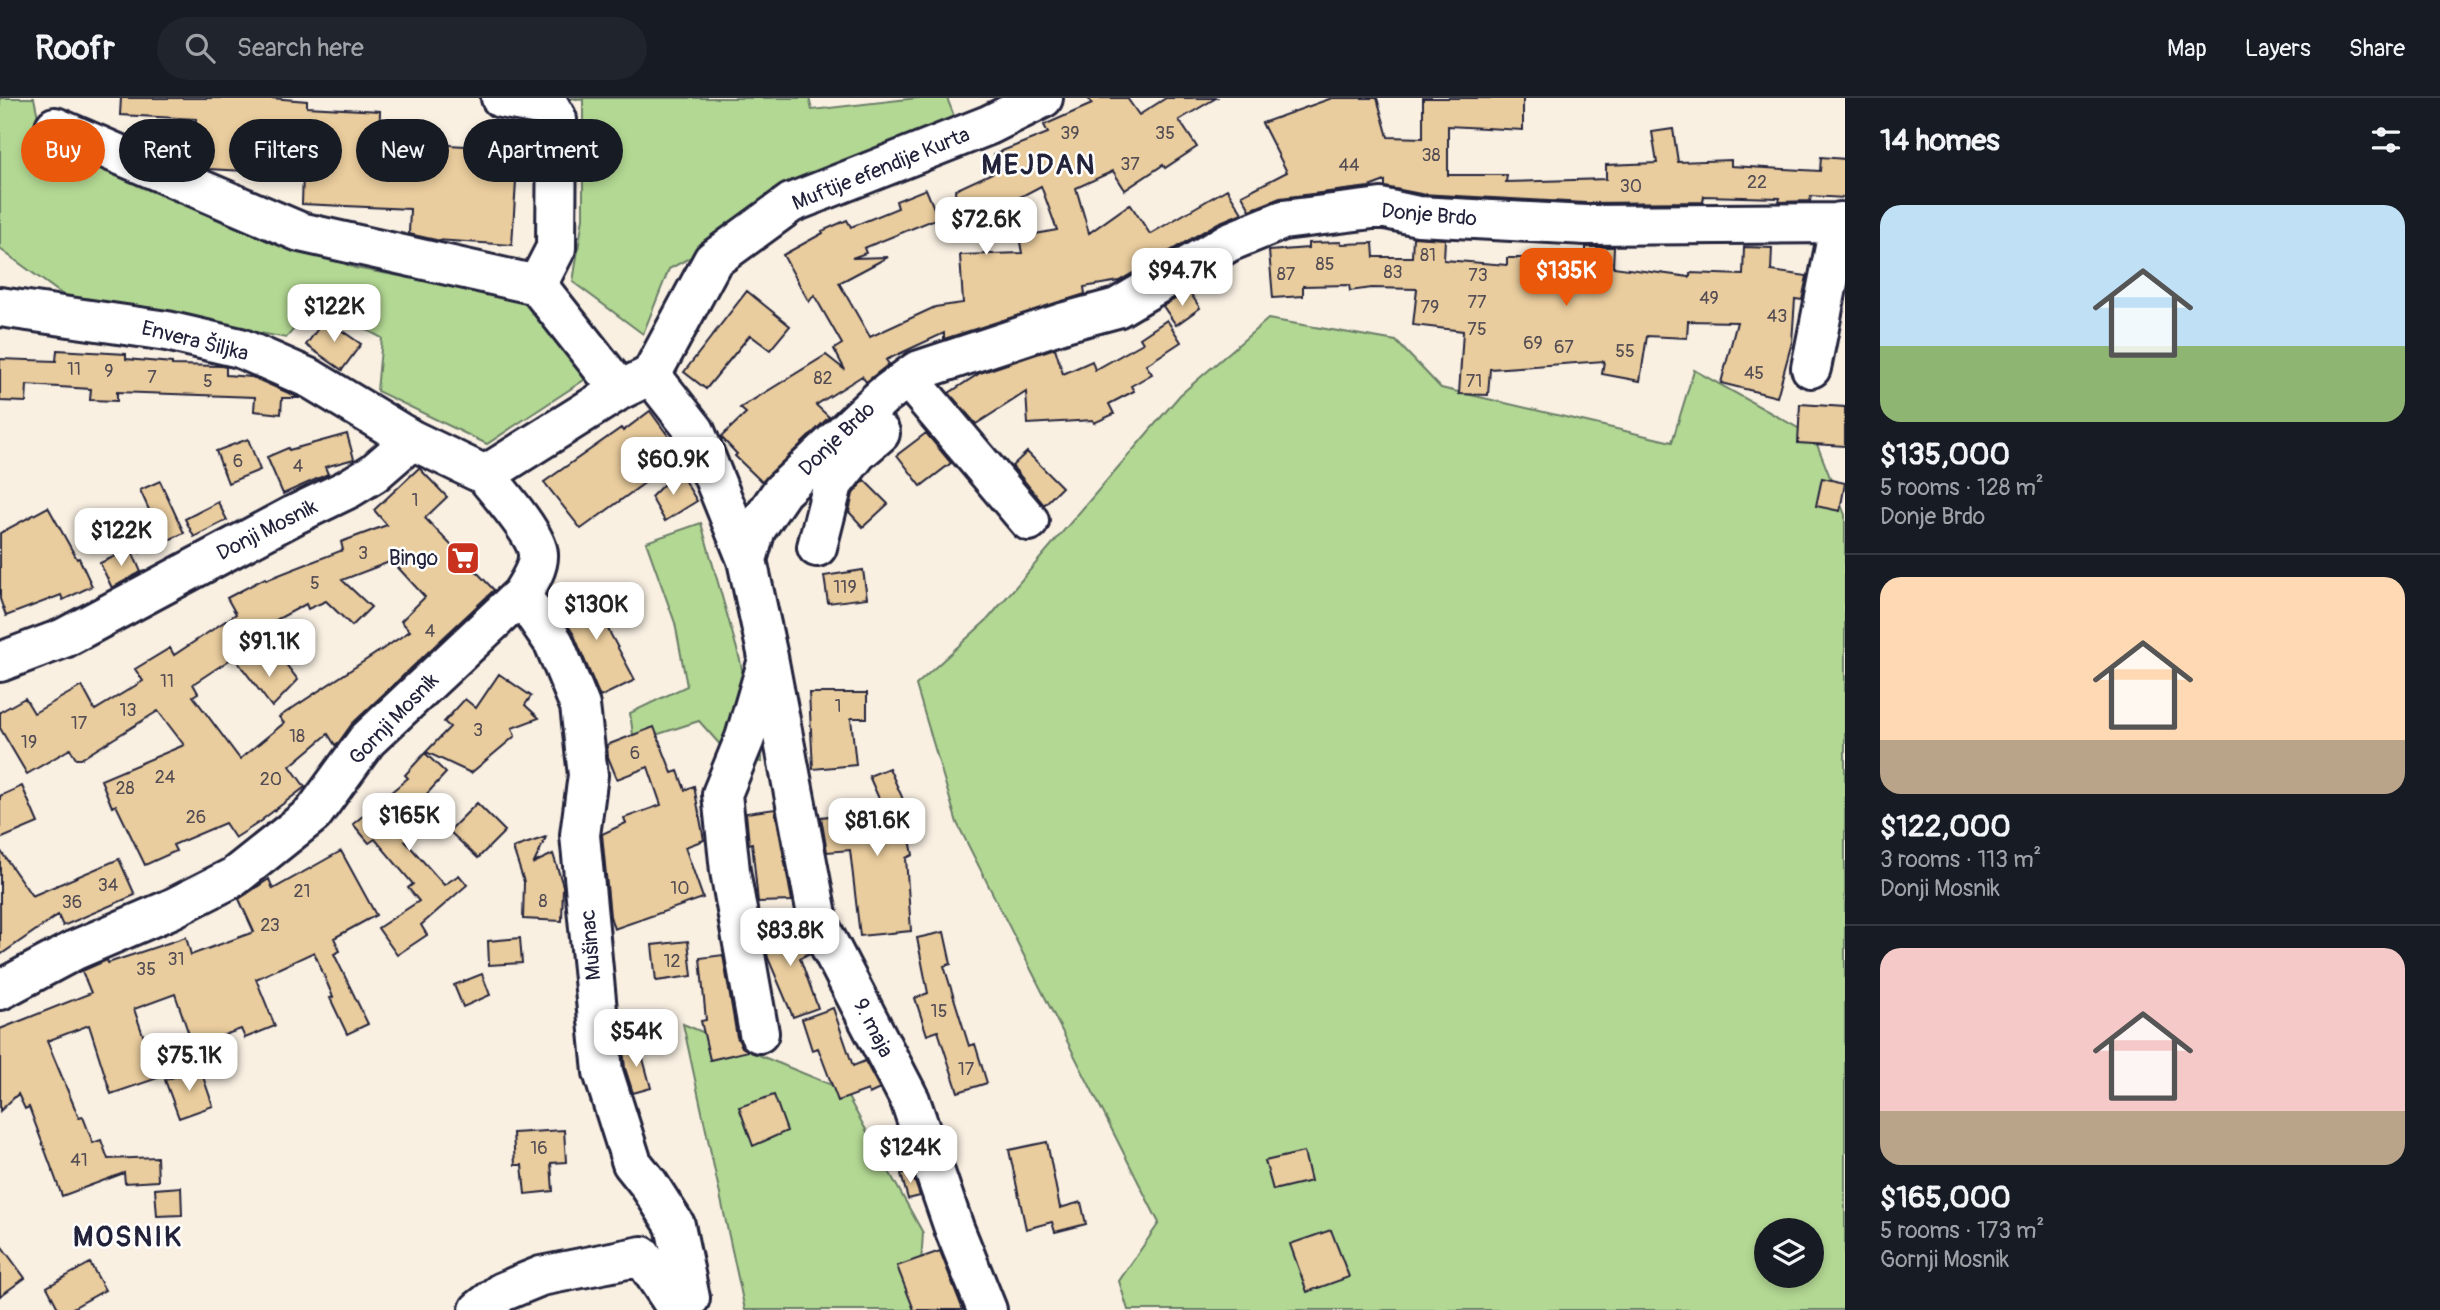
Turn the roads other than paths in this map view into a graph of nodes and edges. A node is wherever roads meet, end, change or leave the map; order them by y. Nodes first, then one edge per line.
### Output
1 (501, 98) edge
2 (1043, 98) edge
3 (105, 148) edge
4 (1843, 223) edge
5 (537, 285) junction
6 (5, 304) edge
7 (963, 355) junction
8 (1811, 368) dead end
9 (635, 382) junction
10 (920, 392) junction
11 (412, 440) junction
12 (485, 475) junction
13 (1029, 521) dead end
14 (817, 547) dead end
15 (747, 560) junction
16 (521, 595) junction
17 (768, 657) junction
18 (0, 662) edge
19 (0, 990) edge
20 (760, 1033) dead end
21 (642, 1256) junction
22 (479, 1310) edge
23 (644, 1310) edge
24 (987, 1310) edge

1 - 5 street
2 - 9 street, Muftije efendije Kurta
3 - 5 street
4 - 7 street, Donje Brdo
4 - 8 street, Donje Brdo
5 - 9 street, 9. maja
6 - 11 street, Envera Šiljka
7 - 10 street, Donje Brdo
7 - 15 street, Donje Brdo
9 - 12 street, Muftije efendije Kurta
9 - 15 street, 9. maja
10 - 13 street
10 - 14 street, Donje Brdo
11 - 12 street
11 - 18 street, Donji Mosnik
12 - 16 street, Gornji Mosnik
15 - 17 street, 9. maja
16 - 19 street, Gornji Mosnik
16 - 21 street, Mušinac
17 - 20 street, 9. maja
17 - 24 street, 9. maja
21 - 22 street
21 - 23 street

